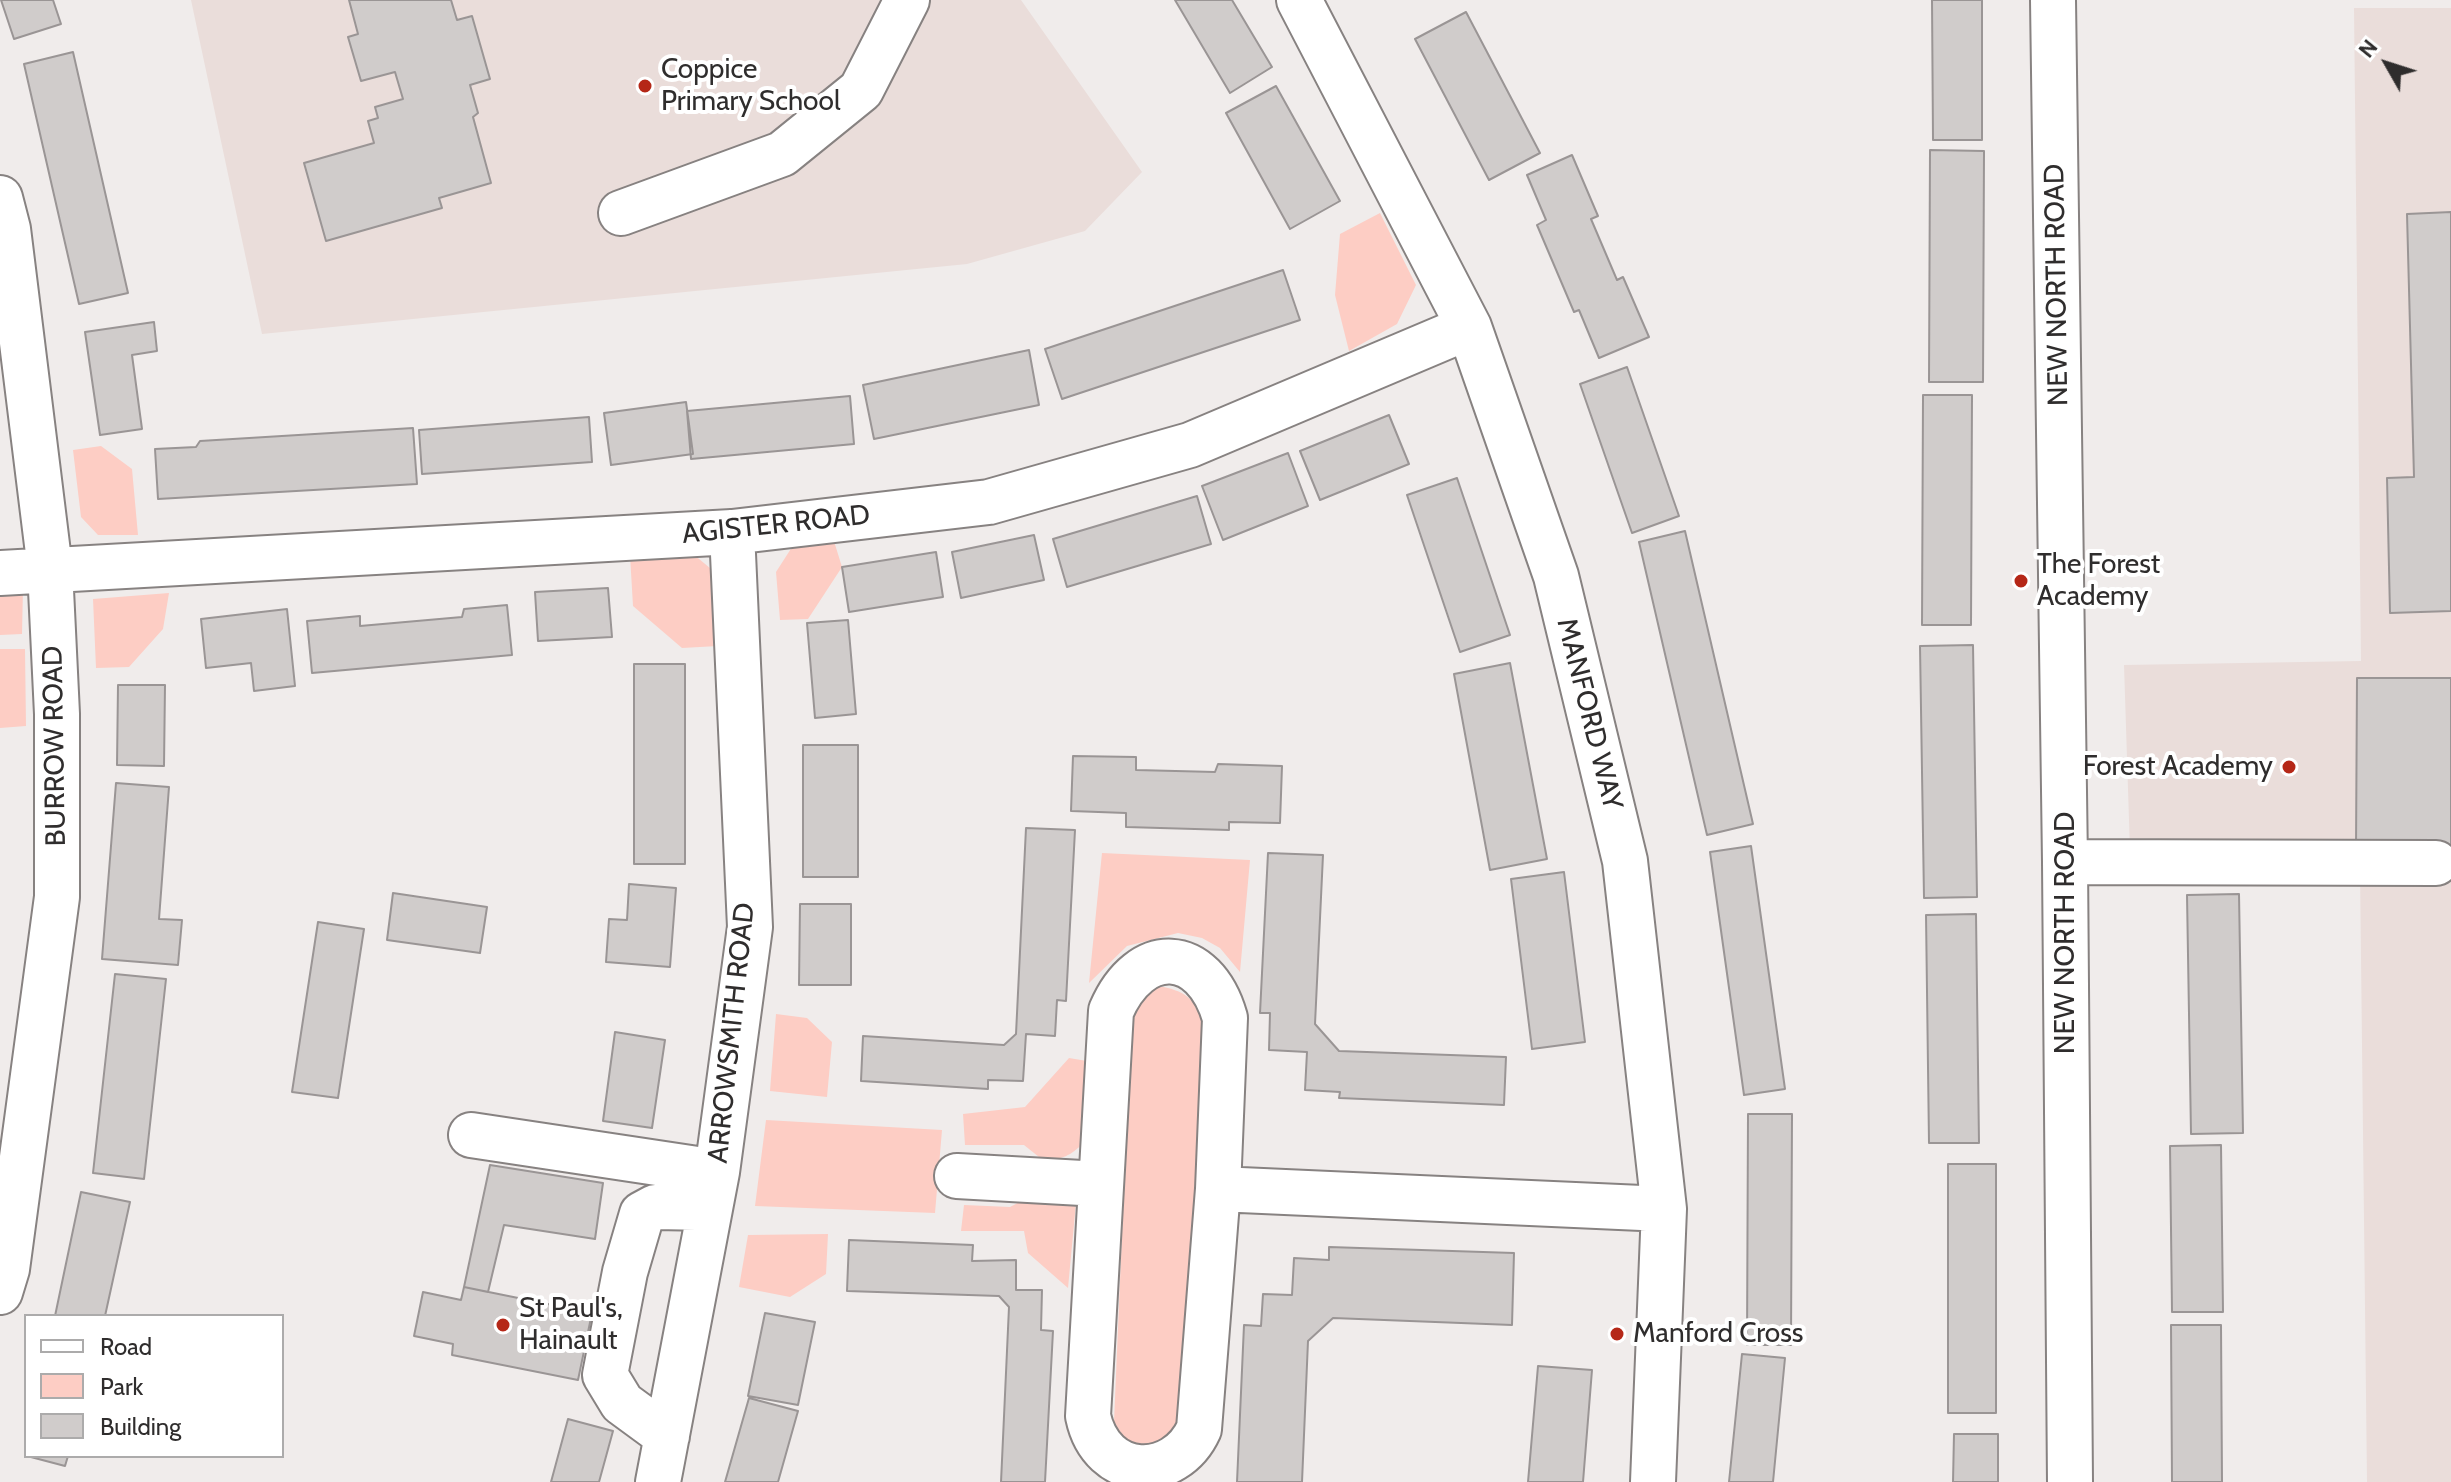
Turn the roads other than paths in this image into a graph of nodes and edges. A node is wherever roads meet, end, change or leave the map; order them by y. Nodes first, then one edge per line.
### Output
1 (907, 0) edge
2 (1299, 0) edge
3 (2053, 0) edge
4 (0, 198) edge
5 (621, 213) dead end
6 (1469, 327) junction
7 (732, 532) junction
8 (50, 569) junction
9 (0, 573) edge
10 (2065, 862) junction
11 (2436, 863) dead end
12 (471, 1135) dead end
13 (957, 1176) dead end
14 (1100, 1184) junction
15 (1218, 1189) junction
16 (714, 1190) junction
17 (1664, 1209) junction
18 (0, 1292) edge
19 (667, 1436) junction
20 (658, 1482) edge
21 (1653, 1482) edge
22 (2070, 1482) edge

1 - 5 street
2 - 6 street, MANFORD WAY
3 - 10 street, NEW NORTH ROAD
4 - 8 street, BURROW ROAD
6 - 7 street, AGISTER ROAD
6 - 17 street, MANFORD WAY
7 - 8 street, AGISTER ROAD
7 - 16 street, ARROWSMITH ROAD
8 - 9 street, AGISTER ROAD
8 - 18 street, BURROW ROAD
10 - 11 street
10 - 22 street, NEW NORTH ROAD
12 - 16 street
13 - 14 street
14 - 15 street
14 - 15 street
15 - 17 street
16 - 19 street, ARROWSMITH ROAD
16 - 19 street
17 - 21 street, MANFORD WAY
19 - 20 street, ARROWSMITH ROAD

